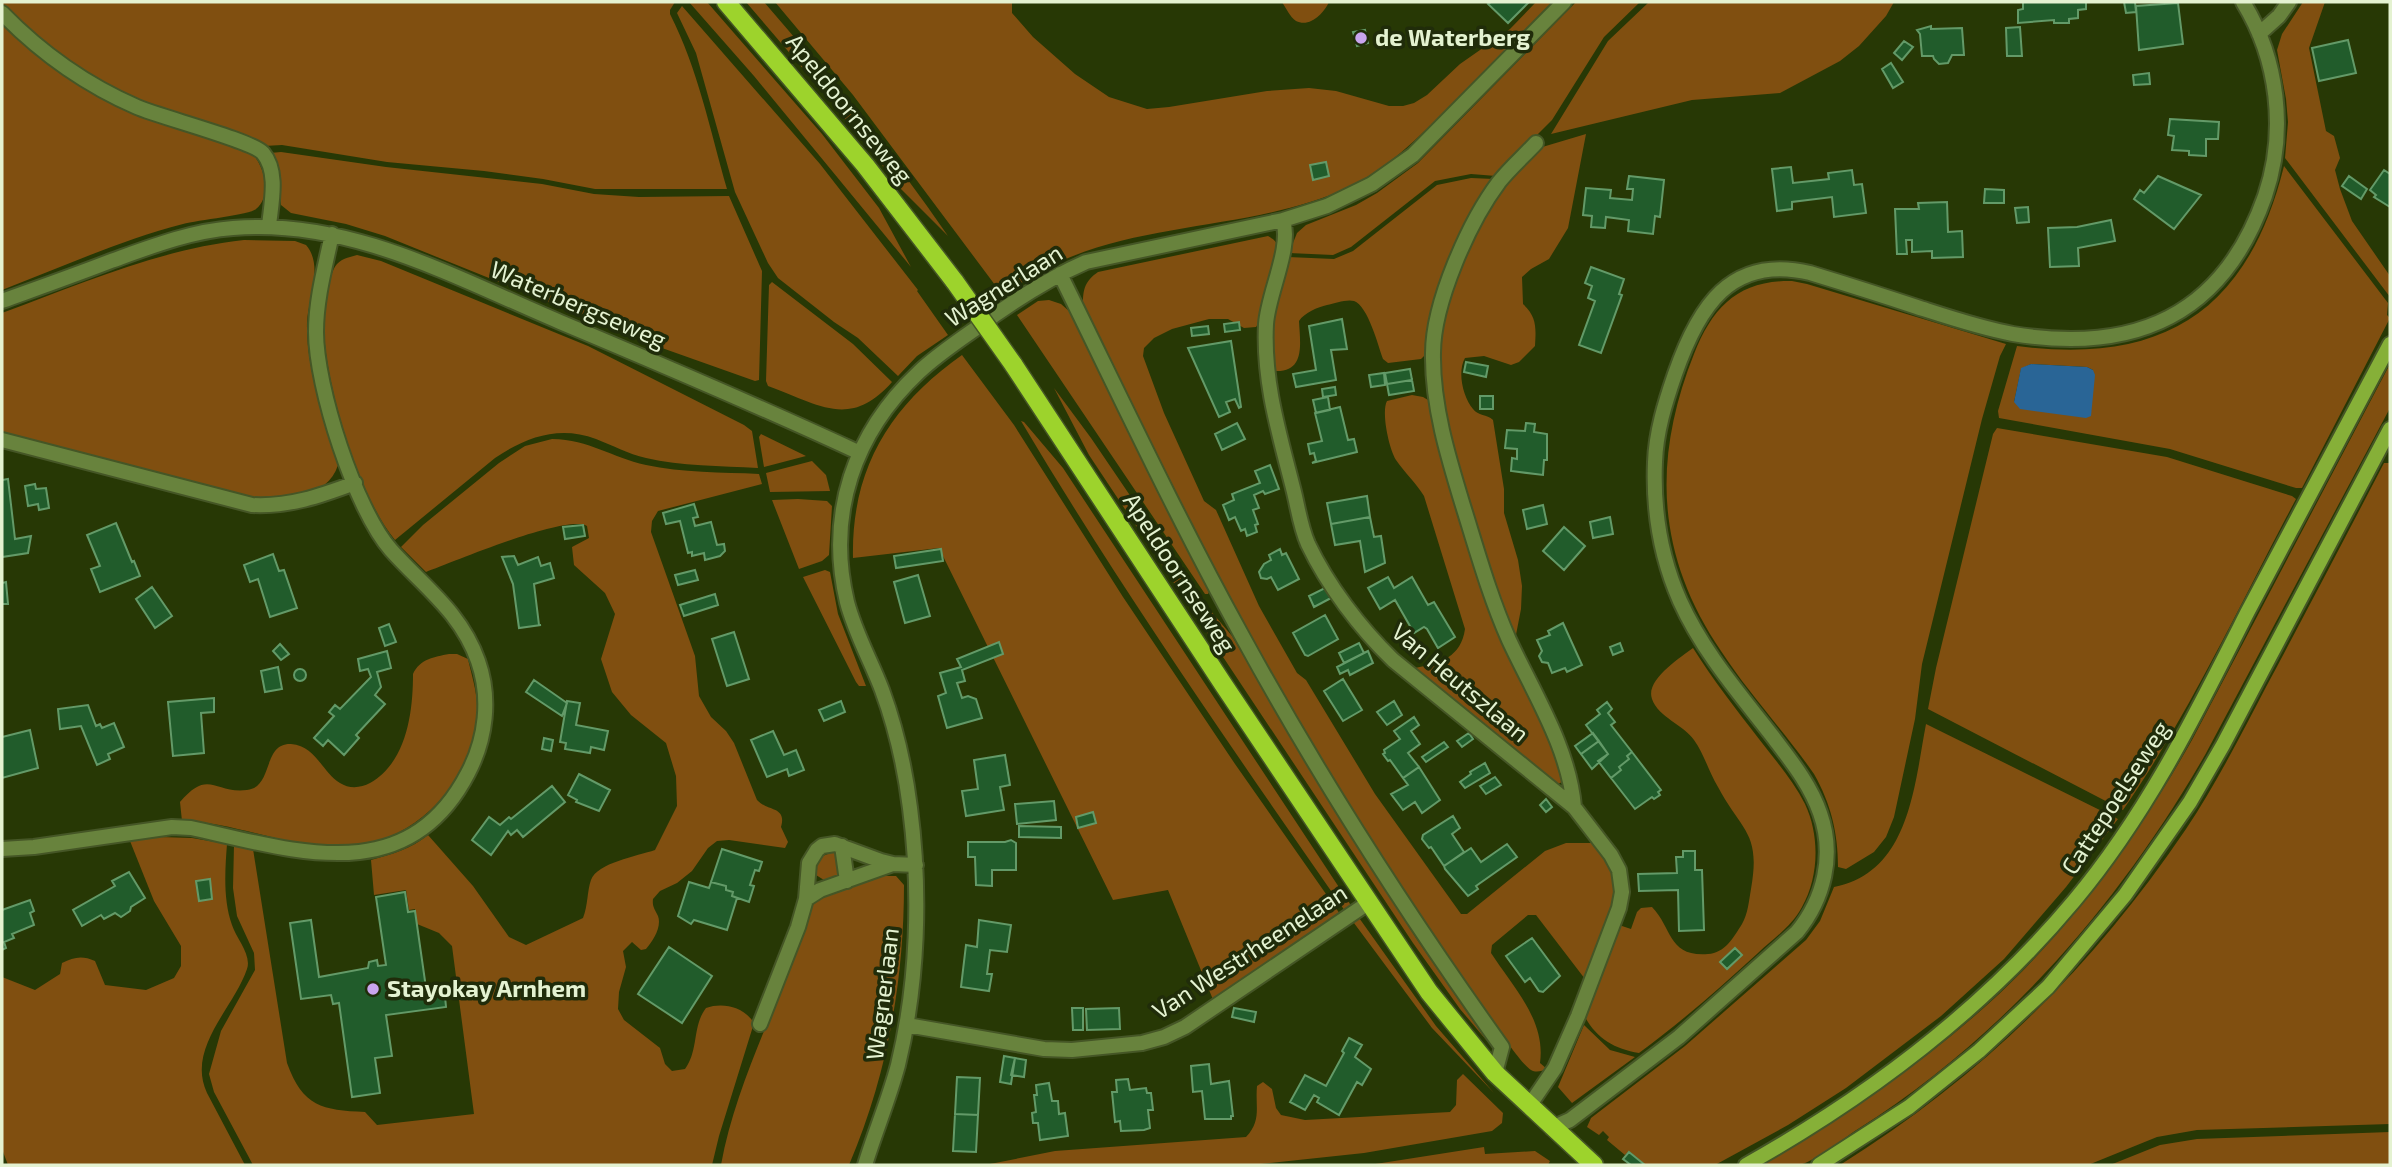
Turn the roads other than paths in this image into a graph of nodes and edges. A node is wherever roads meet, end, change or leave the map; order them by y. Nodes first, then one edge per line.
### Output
1 (726, 2) edge
2 (1564, 2) edge
3 (2242, 2) edge
4 (2289, 2) edge
5 (2, 13) edge
6 (2259, 33) junction
7 (1536, 143) dead end
8 (1283, 220) junction
9 (269, 226) junction
10 (331, 234) junction
11 (1060, 274) junction
12 (2, 302) edge
13 (2390, 344) edge
14 (2390, 429) edge
15 (2, 440) edge
16 (860, 453) junction
17 (355, 483) junction
18 (1574, 807) junction
19 (842, 846) junction
20 (2, 849) edge
21 (892, 864) junction
22 (916, 865) junction
23 (847, 881) junction
24 (806, 900) junction
25 (1368, 903) junction
26 (760, 1024) dead end
27 (906, 1025) junction
28 (1495, 1073) junction
29 (1529, 1106) junction
30 (1552, 1128) junction
31 (864, 1165) edge
32 (1594, 1165) edge
33 (1746, 1165) edge
34 (1819, 1165) edge

1 - 25 main road, Apeldoornseweg, bridge
2 - 8 street, Wagnerlaan
3 - 6 street
4 - 6 street
5 - 9 street
6 - 30 street
7 - 18 street
8 - 11 street, Wagnerlaan
8 - 18 street, Van Heutszlaan
9 - 10 street, Waterbergseweg
9 - 12 street, Waterbergseweg
10 - 16 street, Waterbergseweg
10 - 17 street
11 - 16 street, Wagnerlaan
11 - 28 street, Apeldoornseweg
13 - 33 street, Cattepoelseweg
14 - 34 street
15 - 17 street
16 - 22 street, Wagnerlaan
17 - 20 street
18 - 29 street, Van Heutszlaan
19 - 21 street
19 - 23 street
19 - 24 street
21 - 22 street
21 - 23 street
22 - 27 street, Wagnerlaan
23 - 24 street
24 - 26 street
25 - 27 street, Van Westrheenelaan
25 - 28 main road, Apeldoornseweg
27 - 31 street, Wagnerlaan
28 - 29 main road, Apeldoornseweg
29 - 30 main road, Apeldoornseweg
30 - 32 main road, Apeldoornseweg

